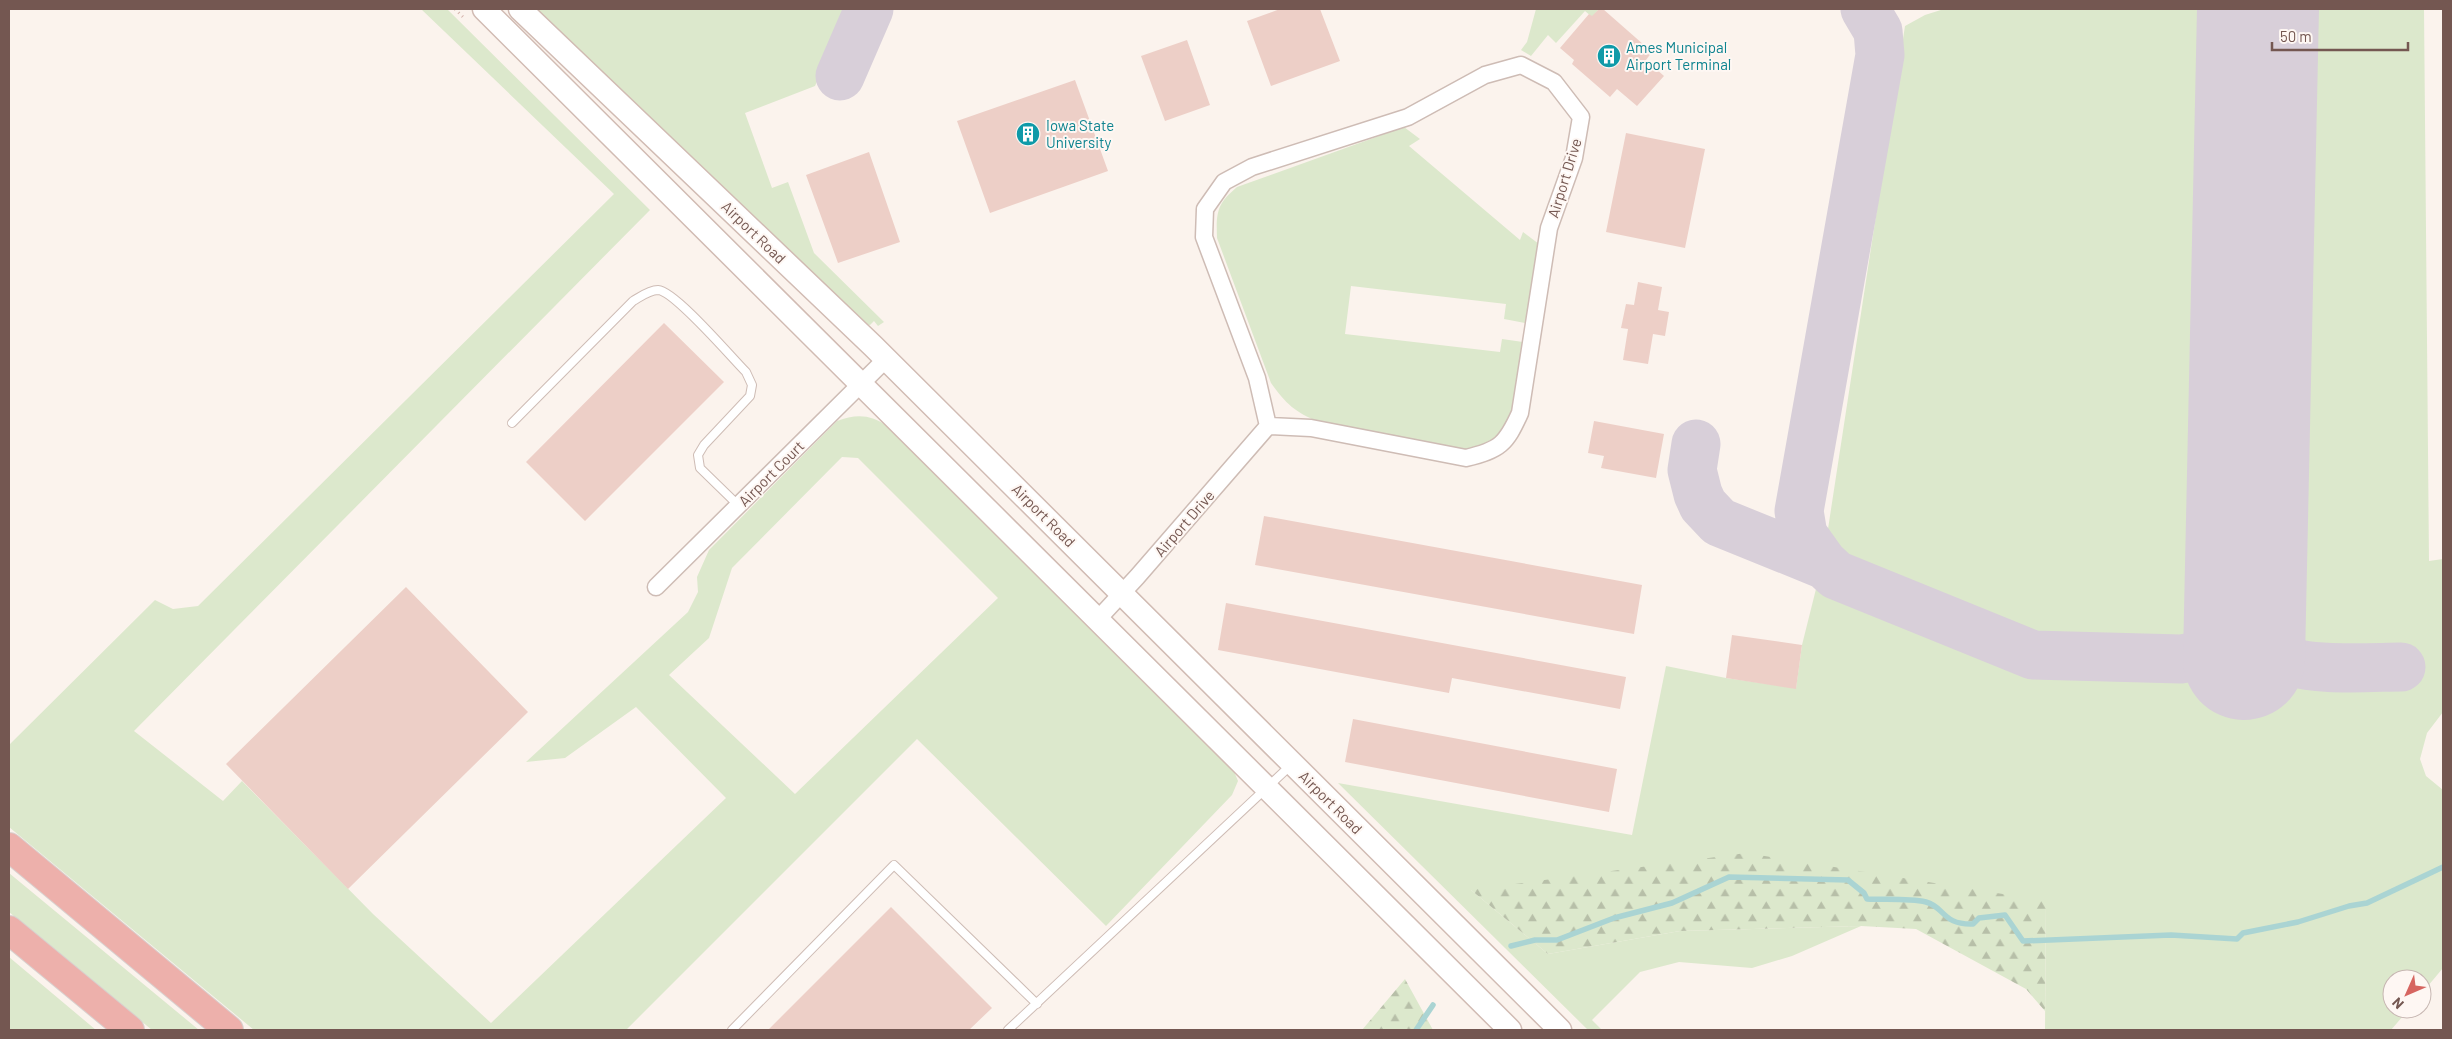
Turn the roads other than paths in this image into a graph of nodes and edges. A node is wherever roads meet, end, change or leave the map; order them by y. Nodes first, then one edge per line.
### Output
1 (484, 9) edge
2 (520, 9) edge
3 (886, 359) junction
4 (861, 384) junction
5 (512, 423) dead end
6 (1268, 426) junction
7 (738, 505) junction
8 (656, 587) dead end
9 (1123, 593) junction
10 (1098, 618) junction
11 (1292, 763) junction
12 (1268, 788) junction
13 (9, 847) edge
14 (9, 930) edge
15 (1037, 1004) junction
16 (130, 1030) edge
17 (229, 1030) edge
18 (732, 1030) edge
19 (1008, 1030) edge
20 (1510, 1030) edge
21 (1560, 1030) edge

1 - 4 main road, Airport Road
2 - 3 main road, Airport Road
3 - 4 street, Airport Court
3 - 9 main road, Airport Road
4 - 7 street, Airport Court
4 - 10 main road, Airport Road
5 - 7 lane
6 - 6 street, Airport Drive
6 - 9 street, Airport Drive
7 - 8 street, Airport Court
9 - 10 street, Airport Drive
9 - 11 main road, Airport Road
10 - 12 main road, Airport Road
11 - 12 lane
11 - 21 main road, Airport Road
12 - 15 lane
12 - 20 main road, Airport Road
13 - 17 highway
14 - 16 highway
15 - 18 lane
15 - 19 lane

